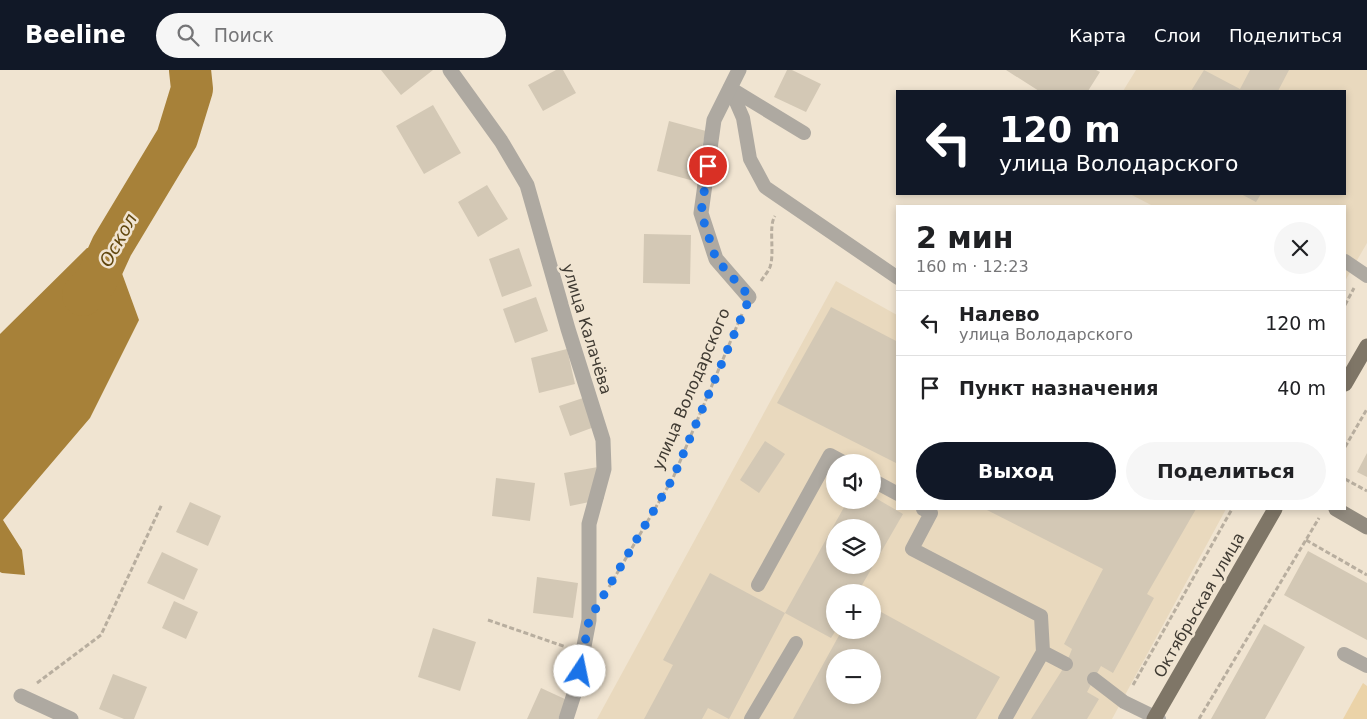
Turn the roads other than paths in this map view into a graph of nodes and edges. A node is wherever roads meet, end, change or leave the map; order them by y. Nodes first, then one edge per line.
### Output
1 (450, 70) edge
2 (739, 70) edge
3 (730, 88) junction
4 (804, 133) dead end
5 (1346, 262) edge
6 (1367, 276) edge
7 (896, 277) edge
8 (750, 297) road end
9 (1367, 346) edge
10 (1346, 382) edge
11 (826, 462) edge
12 (881, 485) edge
13 (896, 493) edge
14 (925, 510) edge
15 (1274, 510) edge
16 (1338, 510) edge
17 (1367, 527) edge
18 (758, 585) dead end
19 (796, 643) dead end
20 (1043, 652) junction
21 (1344, 654) dead end
22 (1066, 664) dead end
23 (1367, 666) edge
24 (1094, 679) dead end
25 (21, 696) road end
26 (1156, 718) edge
27 (71, 719) edge
28 (566, 719) edge
29 (751, 719) edge
30 (1005, 719) edge

1 - 28 street, улица Калачёва
2 - 3 street, улица Володарского
3 - 4 lane
3 - 7 lane
3 - 8 street, улица Володарского
5 - 6 lane
9 - 10 main road
11 - 18 lane
12 - 13 lane
14 - 20 lane
15 - 26 main road, Октябрьская улица
16 - 17 main road
19 - 29 lane
20 - 22 lane
20 - 30 lane
21 - 23 lane
24 - 26 lane
25 - 27 street

